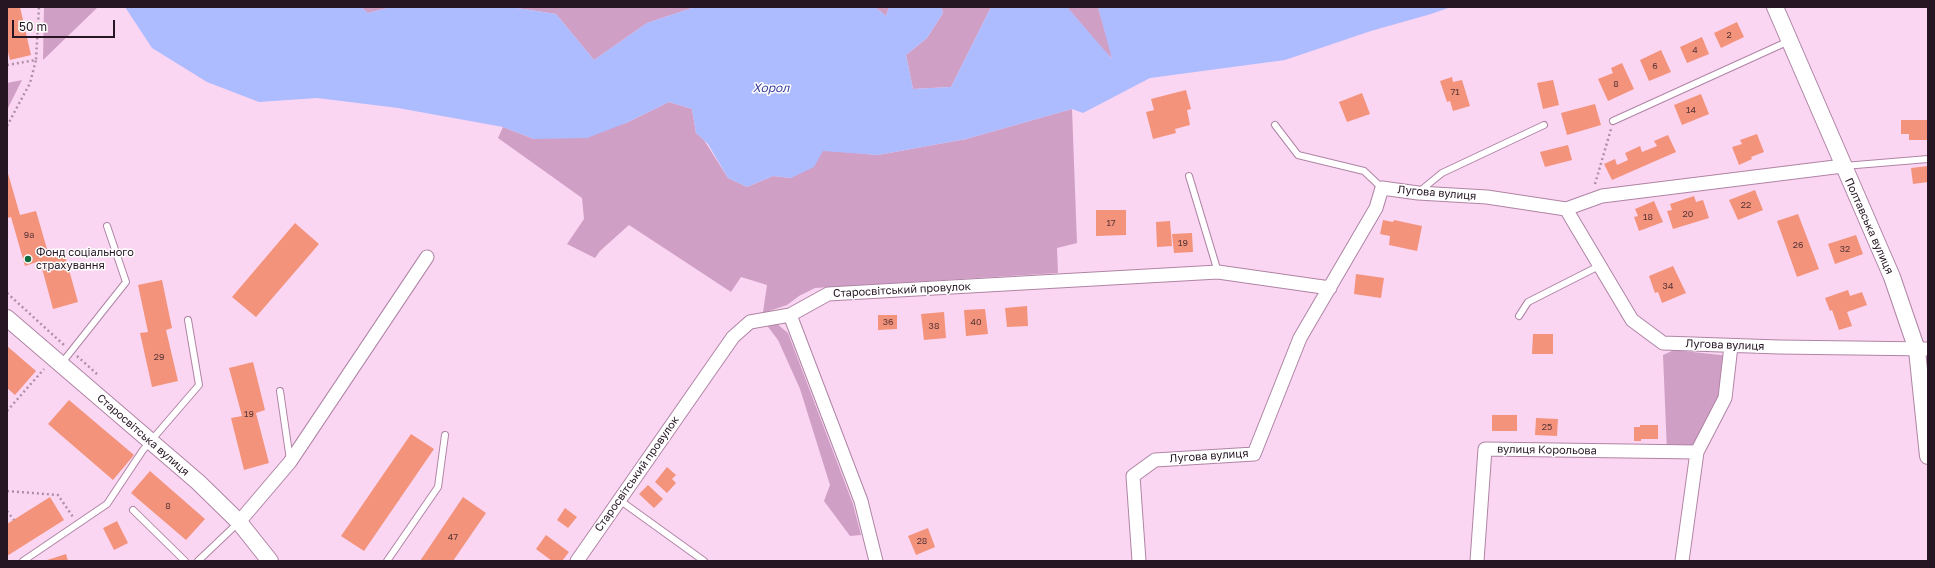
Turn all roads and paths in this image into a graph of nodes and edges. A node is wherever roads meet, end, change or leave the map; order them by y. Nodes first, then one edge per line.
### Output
1 (39, 7) edge
2 (1775, 7) edge
3 (1789, 41) junction
4 (36, 60) junction
5 (7, 66) edge
6 (1613, 121) joint
7 (1275, 125) dead end
8 (1544, 125) dead end
9 (7, 126) edge
10 (1928, 159) edge
11 (1843, 166) junction
12 (1188, 176) dead end
13 (1382, 188) junction
14 (1418, 193) junction
15 (1591, 200) junction
16 (1566, 209) junction
17 (107, 226) dead end
18 (427, 257) dead end
19 (1599, 266) junction
20 (1218, 272) junction
21 (1330, 288) junction
22 (790, 315) junction
23 (1518, 316) dead end
24 (7, 318) edge
25 (188, 320) dead end
26 (1731, 346) junction
27 (1922, 349) edge
28 (61, 364) junction
29 (44, 369) dead end
30 (280, 391) dead end
31 (7, 411) edge
32 (445, 435) dead end
33 (151, 440) junction
34 (1697, 452) junction
35 (1928, 456) edge
36 (290, 462) junction
37 (7, 491) edge
38 (618, 499) junction
39 (133, 510) dead end
40 (7, 511) edge
41 (14, 520) dead end
42 (239, 522) junction
43 (78, 524) junction
44 (27, 560) edge
45 (185, 561) edge
46 (198, 561) edge
47 (270, 561) edge
48 (387, 561) edge
49 (577, 561) edge
50 (704, 561) edge
51 (876, 561) edge
52 (1139, 561) edge
53 (1477, 561) edge
54 (1682, 561) edge

1 - 4 path
2 - 3 street, Полтавська вулиця
3 - 6 lane
3 - 11 street, Полтавська вулиця
4 - 5 path
4 - 9 path
6 - 15 path
7 - 13 lane
8 - 14 lane
10 - 11 lane
11 - 15 street
11 - 27 street, Полтавська вулиця
12 - 20 lane
13 - 14 street, Лугова вулиця
13 - 21 street, Лугова вулиця
14 - 16 street, Лугова вулиця
15 - 16 street
16 - 19 street, Лугова вулиця
17 - 28 lane
18 - 36 street
19 - 23 lane
19 - 26 street, Лугова вулиця
20 - 21 street, Старосвітський провулок
20 - 22 street, Старосвітський провулок
21 - 52 street, Лугова вулиця
22 - 38 street, Старосвітський провулок
22 - 51 street
24 - 28 street, Старосвітська вулиця
25 - 33 lane
26 - 27 street, Лугова вулиця
26 - 34 street
27 - 35 street, Полтавська вулиця
28 - 33 street, Старосвітська вулиця
29 - 31 path
30 - 36 lane
32 - 48 lane
33 - 42 street, Старосвітська вулиця
33 - 43 lane
34 - 53 street, вулиця Корольова
34 - 54 street
36 - 42 street
37 - 43 path
38 - 49 street, Старосвітський провулок
38 - 50 lane
39 - 45 lane
40 - 41 path
42 - 46 lane
42 - 47 street, Старосвітська вулиця
43 - 44 lane

